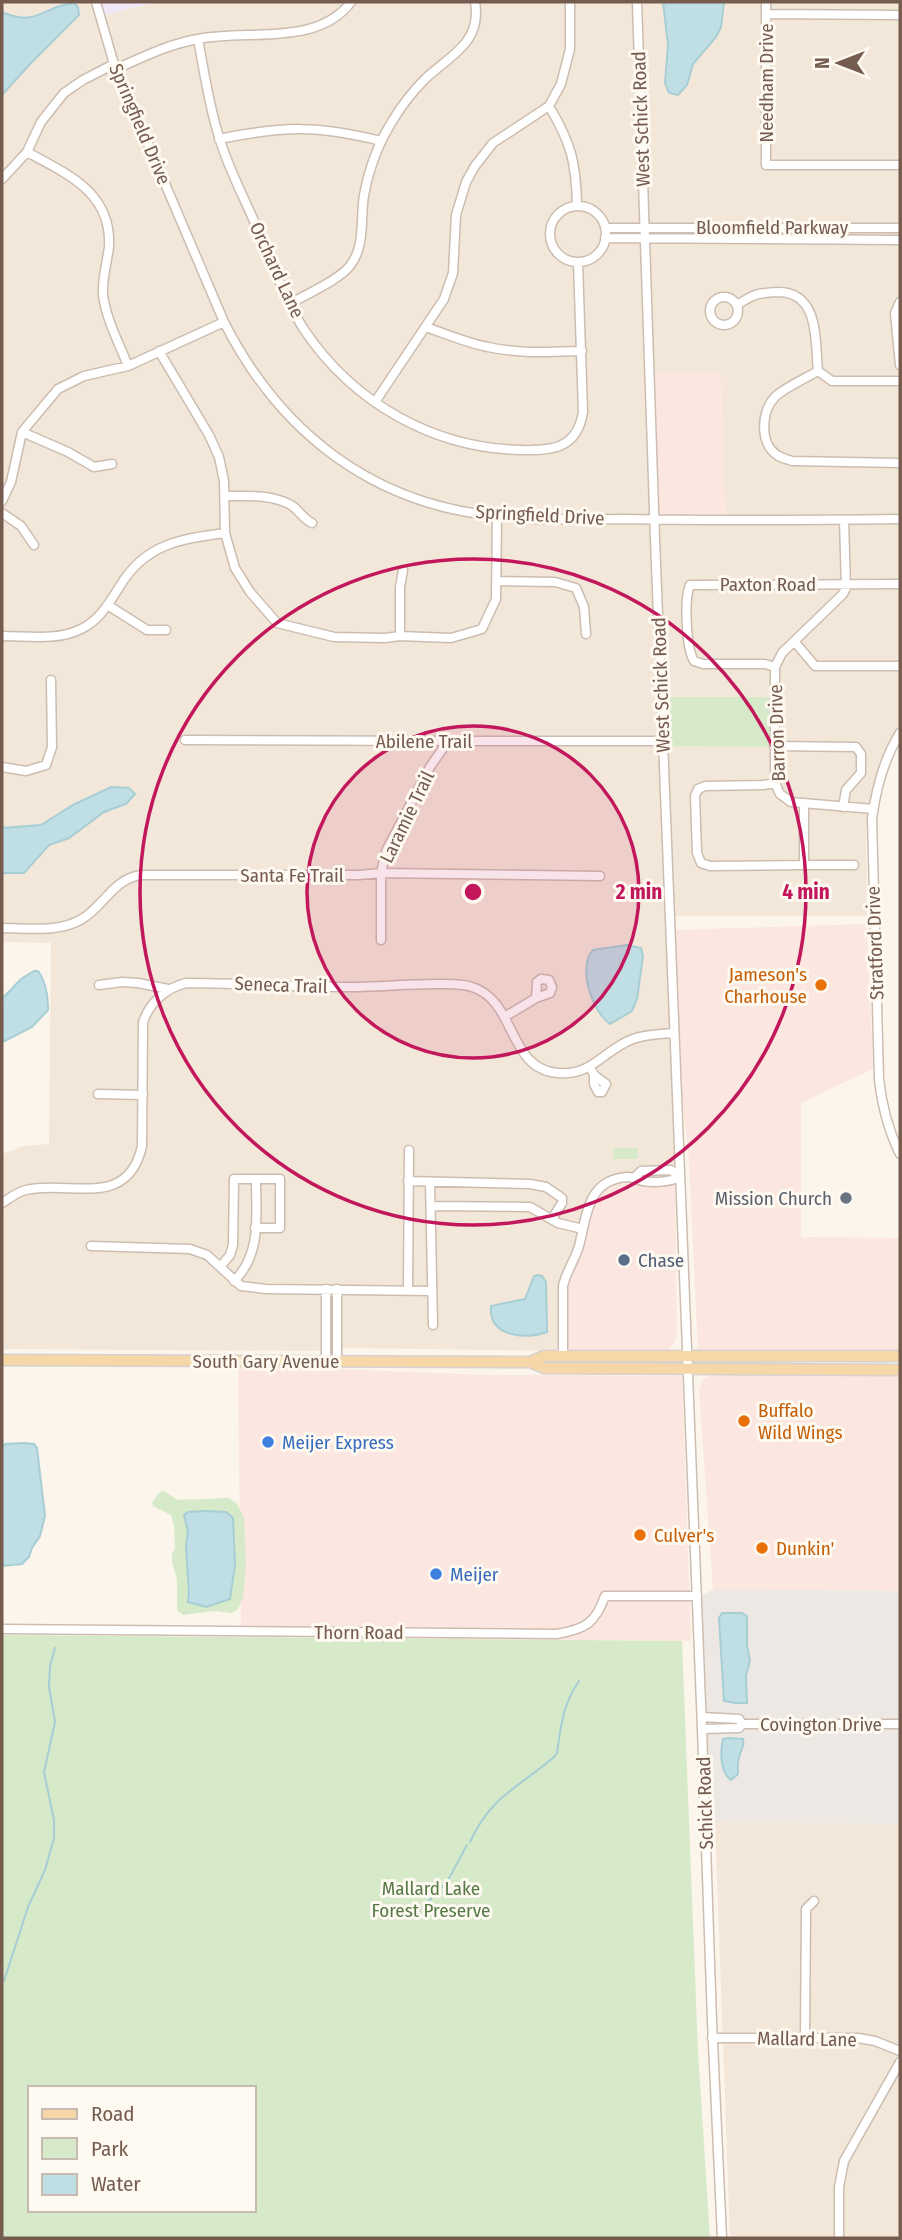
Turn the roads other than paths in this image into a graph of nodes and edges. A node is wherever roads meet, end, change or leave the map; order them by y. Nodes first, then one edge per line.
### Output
1 (96, 2) edge
2 (351, 2) edge
3 (475, 2) edge
4 (570, 2) edge
5 (637, 2) edge
6 (766, 2) edge
7 (766, 14) junction
8 (900, 15) edge
9 (198, 39) junction
10 (115, 66) junction
11 (549, 106) junction
12 (219, 139) junction
13 (381, 141) junction
14 (27, 152) junction
15 (900, 165) edge
16 (2, 179) edge
17 (577, 205) junction
18 (645, 227) junction
19 (605, 228) junction
20 (900, 228) edge
21 (605, 238) junction
22 (645, 238) junction
23 (900, 240) edge
24 (578, 263) junction
25 (900, 302) edge
26 (290, 304) junction
27 (737, 304) dead end
28 (224, 321) junction
29 (426, 327) junction
30 (159, 351) junction
31 (582, 351) junction
32 (900, 365) edge
33 (128, 366) junction
34 (818, 371) junction
35 (900, 381) edge
36 (374, 402) junction
37 (22, 432) junction
38 (900, 463) edge
39 (112, 464) dead end
40 (225, 496) junction
41 (2, 501) edge
42 (2, 513) edge
43 (497, 517) junction
44 (900, 519) edge
45 (654, 520) junction
46 (845, 520) junction
47 (312, 523) dead end
48 (225, 533) junction
49 (34, 545) dead end
50 (403, 570) dead end
51 (497, 582) junction
52 (845, 583) junction
53 (900, 584) edge
54 (109, 606) junction
55 (166, 630) dead end
56 (586, 634) dead end
57 (2, 636) edge
58 (400, 636) junction
59 (794, 641) junction
60 (900, 666) edge
61 (775, 667) junction
62 (51, 680) dead end
63 (900, 733) edge
64 (185, 740) dead end
65 (448, 741) junction
66 (663, 741) junction
67 (774, 746) junction
68 (2, 767) edge
69 (775, 783) junction
70 (804, 804) junction
71 (843, 807) junction
72 (873, 809) junction
73 (804, 865) junction
74 (854, 865) dead end
75 (381, 873) junction
76 (600, 876) dead end
77 (2, 928) edge
78 (380, 940) dead end
79 (99, 985) dead end
80 (168, 989) junction
81 (536, 998) dead end
82 (506, 1016) junction
83 (674, 1032) junction
84 (98, 1094) dead end
85 (142, 1095) junction
86 (409, 1150) dead end
87 (900, 1154) edge
88 (680, 1177) junction
89 (256, 1179) junction
90 (408, 1181) junction
91 (430, 1182) junction
92 (2, 1203) edge
93 (431, 1206) junction
94 (552, 1219) junction
95 (255, 1228) junction
96 (583, 1230) junction
97 (91, 1246) dead end
98 (220, 1266) junction
99 (234, 1281) junction
100 (326, 1289) junction
101 (337, 1289) junction
102 (408, 1291) junction
103 (432, 1291) junction
104 (433, 1325) dead end
105 (688, 1355) junction
106 (563, 1356) junction
107 (900, 1356) edge
108 (2, 1360) edge
109 (326, 1361) junction
110 (337, 1361) junction
111 (530, 1362) junction
112 (688, 1368) junction
113 (900, 1370) edge
114 (697, 1596) junction
115 (2, 1629) edge
116 (702, 1717) junction
117 (743, 1724) junction
118 (900, 1724) edge
119 (702, 1729) junction
120 (814, 1902) dead end
121 (712, 2038) junction
122 (805, 2038) junction
123 (900, 2051) edge
124 (900, 2062) edge
125 (722, 2238) edge
126 (839, 2238) edge

1 - 10 street, Springfield Drive
2 - 9 street
3 - 13 street
4 - 11 street
5 - 18 street, West Schick Road
6 - 7 street, Needham Drive
7 - 8 street
7 - 15 street, Needham Drive
9 - 10 street
9 - 12 street, Orchard Lane
10 - 14 street
10 - 28 street, Springfield Drive
11 - 17 street
11 - 29 street
12 - 13 street
12 - 26 street, Orchard Lane
13 - 26 street
14 - 16 street
14 - 33 street
17 - 19 street
17 - 24 street
18 - 19 street, Bloomfield Parkway
18 - 20 street, Bloomfield Parkway
18 - 22 street, West Schick Road
19 - 21 street
21 - 22 street, Bloomfield Parkway
21 - 24 street
22 - 23 street, Bloomfield Parkway
22 - 45 street, West Schick Road
24 - 31 street
25 - 32 street
26 - 36 street, Orchard Lane
27 - 34 street
28 - 30 street
28 - 43 street, Springfield Drive
29 - 31 street
29 - 36 street
30 - 33 street
30 - 40 street
31 - 36 street, Orchard Lane
33 - 37 street
34 - 35 street
34 - 38 street
37 - 39 street
37 - 41 street
40 - 47 street
40 - 48 street
42 - 49 street
43 - 45 street, Springfield Drive
43 - 51 street
44 - 46 street, Springfield Drive
45 - 46 street, Springfield Drive
45 - 66 street, West Schick Road
46 - 52 street
48 - 54 street
48 - 58 street
50 - 58 street
51 - 56 street
51 - 58 street
52 - 53 street, Paxton Road
52 - 59 street, Barron Drive
52 - 61 street, Paxton Road
54 - 55 street
54 - 57 street
59 - 60 street
59 - 61 street, Barron Drive
61 - 67 street, Barron Drive
62 - 68 street
63 - 72 street, Stratford Drive
64 - 65 street, Abilene Trail
65 - 66 street, Abilene Trail
65 - 75 street, Laramie Trail
66 - 83 street, West Schick Road
67 - 69 street, Barron Drive
67 - 71 street
69 - 70 street, Barron Drive
69 - 73 street
70 - 71 street, Barron Drive
70 - 73 street
71 - 72 street, Barron Drive
72 - 87 street, Stratford Drive
73 - 74 street
75 - 76 street, Santa Fe Trail
75 - 77 street, Santa Fe Trail
75 - 78 street, Laramie Trail
79 - 80 street, Seneca Trail
80 - 82 street, Seneca Trail
80 - 85 street
81 - 82 street
82 - 83 street, Seneca Trail
83 - 88 street, West Schick Road
84 - 85 street
85 - 92 street
86 - 90 street
88 - 96 street
88 - 105 street, West Schick Road
89 - 95 street
89 - 95 street
89 - 98 street
90 - 91 street
90 - 102 street
91 - 93 street
91 - 94 street
93 - 94 street
93 - 103 street
94 - 96 street
95 - 99 street
96 - 106 street
97 - 98 street
98 - 99 street
99 - 100 street
100 - 101 street
100 - 109 street
101 - 102 street
101 - 110 street
102 - 103 street
103 - 104 street
105 - 106 main road, South Gary Avenue
105 - 107 main road, South Gary Avenue
105 - 112 street, West Schick Road
106 - 111 main road, South Gary Avenue
108 - 109 main road, South Gary Avenue
109 - 110 main road, South Gary Avenue
110 - 111 main road, South Gary Avenue
111 - 112 main road, South Gary Avenue
112 - 113 main road, South Gary Avenue
112 - 114 street, Schick Road
114 - 115 street, Thorn Road
114 - 116 street, Schick Road
116 - 117 street, Covington Drive
116 - 119 street, Schick Road
117 - 118 street, Covington Drive
117 - 119 street, Covington Drive
119 - 121 street, Schick Road
120 - 122 street
121 - 122 street, Mallard Lane
121 - 125 street, Schick Road
122 - 123 street, Mallard Lane
124 - 126 street

